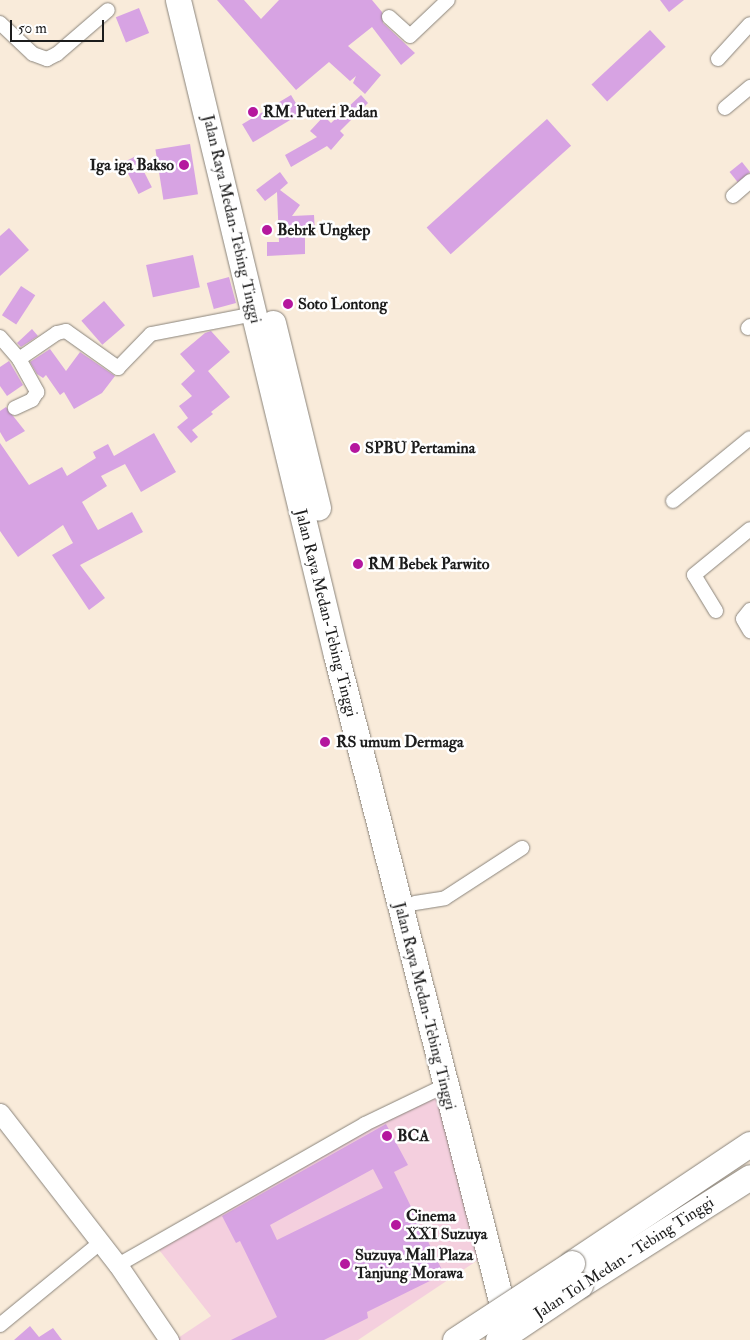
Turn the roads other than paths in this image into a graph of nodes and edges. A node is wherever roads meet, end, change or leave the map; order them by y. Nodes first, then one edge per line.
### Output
1 (178, 0) edge
2 (195, 0) edge
3 (448, 0) edge
4 (108, 10) dead end
5 (389, 17) dead end
6 (0, 24) edge
7 (750, 24) edge
8 (718, 59) dead end
9 (750, 87) edge
10 (725, 108) dead end
11 (750, 181) edge
12 (733, 196) dead end
13 (255, 314) junction
14 (0, 337) edge
15 (20, 359) junction
16 (15, 408) dead end
17 (750, 438) edge
18 (673, 501) dead end
19 (750, 529) edge
20 (750, 610) edge
21 (716, 611) dead end
22 (750, 631) edge
23 (522, 848) dead end
24 (416, 903) junction
25 (446, 1084) junction
26 (0, 1113) edge
27 (750, 1144) edge
28 (750, 1176) edge
29 (101, 1242) junction
30 (118, 1265) junction
31 (576, 1274) junction
32 (0, 1324) edge
33 (169, 1340) edge
34 (455, 1340) edge
35 (498, 1340) edge
36 (512, 1340) edge
37 (524, 1340) edge

1 - 13 highway, Jalan Raya Medan-Tebing Tinggi
2 - 24 highway, Jalan Raya Medan-Tebing Tinggi
3 - 5 street
4 - 6 street
7 - 8 street
9 - 10 street
11 - 12 street
13 - 15 street
13 - 25 highway, Jalan Raya Medan-Tebing Tinggi
14 - 15 street
15 - 16 street
17 - 18 street
19 - 21 street
20 - 22 street
23 - 24 street
24 - 37 highway, Jalan Raya Medan-Tebing Tinggi
25 - 30 street
25 - 36 highway, Jalan Raya Medan-Tebing Tinggi
26 - 29 main road
27 - 31 highway, Jalan Tol Medan - Tebing Tinggi
28 - 31 highway, Jalan Tol Medan - Tebing Tinggi
29 - 30 main road
29 - 32 street
30 - 33 main road
31 - 34 highway, bridge
31 - 35 highway, Jalan Tol Medan - Tebing Tinggi, bridge

